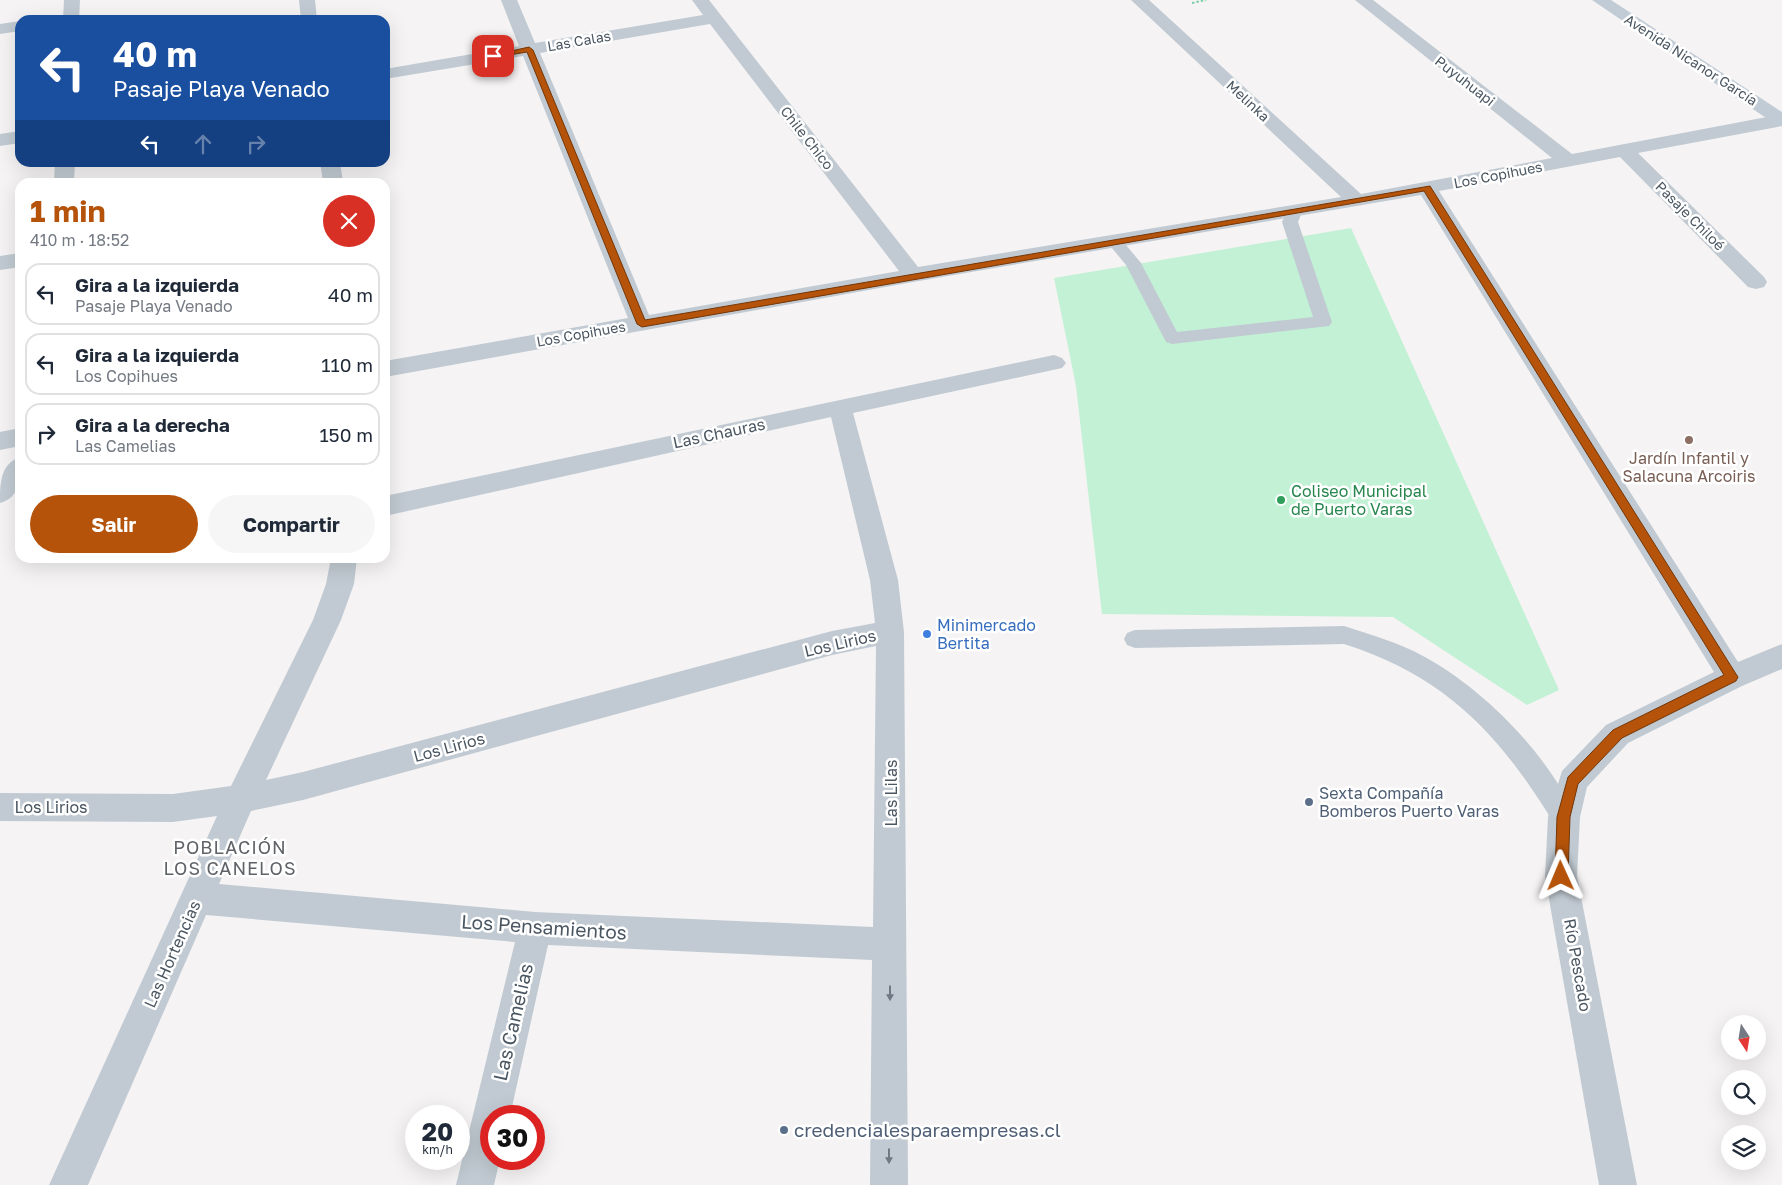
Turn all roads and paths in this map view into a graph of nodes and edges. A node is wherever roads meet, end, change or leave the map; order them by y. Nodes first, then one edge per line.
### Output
1 (72, 0) edge
2 (307, 0) edge
3 (509, 0) edge
4 (700, 0) edge
5 (1139, 0) edge
6 (1362, 0) edge
7 (1600, 0) edge
8 (69, 15) edge
9 (309, 15) edge
10 (714, 18) junction
11 (15, 27) edge
12 (0, 29) edge
13 (529, 50) junction
14 (390, 73) edge
15 (1782, 120) edge
16 (15, 138) edge
17 (0, 140) edge
18 (1624, 150) junction
19 (1568, 161) junction
20 (1427, 188) junction
21 (1357, 201) junction
22 (1294, 212) junction
23 (1115, 242) junction
24 (15, 261) edge
25 (0, 263) edge
26 (913, 275) junction
27 (1756, 282) dead end
28 (642, 324) junction
29 (1054, 363) dead end
30 (390, 369) edge
31 (840, 407) junction
32 (15, 438) edge
33 (0, 441) edge
34 (15, 473) edge
35 (0, 494) edge
36 (390, 505) edge
37 (343, 563) edge
38 (890, 632) junction
39 (1135, 639) dead end
40 (1782, 656) edge
41 (1732, 677) junction
42 (241, 799) junction
43 (0, 807) edge
44 (1564, 817) junction
45 (197, 898) junction
46 (535, 928) junction
47 (891, 944) junction
48 (494, 1105) edge
49 (480, 1164) edge
50 (68, 1185) edge
51 (475, 1185) edge
52 (889, 1185) edge
53 (1618, 1185) edge

1 - 8 street
2 - 9 street
3 - 13 street
4 - 10 street, Chile Chico
5 - 21 street, Melinka
6 - 19 street, Puyuhuapi
7 - 15 street, Avenida Nicanor García
10 - 13 street, Las Calas
10 - 26 street, Chile Chico
11 - 12 street
13 - 14 street, Las Calas
13 - 28 street
15 - 18 street, Los Copihues
16 - 17 street
18 - 19 street, Los Copihues
18 - 27 street, Pasaje Chiloé
19 - 20 street, Los Copihues
20 - 21 street, Los Copihues
20 - 41 street
21 - 22 street, Los Copihues
22 - 23 street, Los Copihues
22 - 23 lane
23 - 26 street, Los Copihues
24 - 25 street
26 - 28 street, Los Copihues
28 - 30 street, Los Copihues
29 - 31 street, Las Chauras
31 - 36 street, Las Chauras
31 - 38 street, Las Lilas
32 - 33 street
34 - 35 street
37 - 42 street, Las Hortencias
38 - 42 street, Los Lirios
38 - 47 street, Las Lilas
39 - 44 lane
40 - 41 street, Río Pescado
41 - 44 street, Río Pescado
42 - 43 street, Los Lirios
42 - 45 street, Las Hortencias
44 - 53 street, Río Pescado
45 - 46 street, Los Pensamientos
45 - 50 street, Las Hortencias
46 - 47 street, Los Pensamientos
46 - 48 street, Las Camelias
47 -> 52 street, Las Lilas
49 - 51 street, Las Camelias

